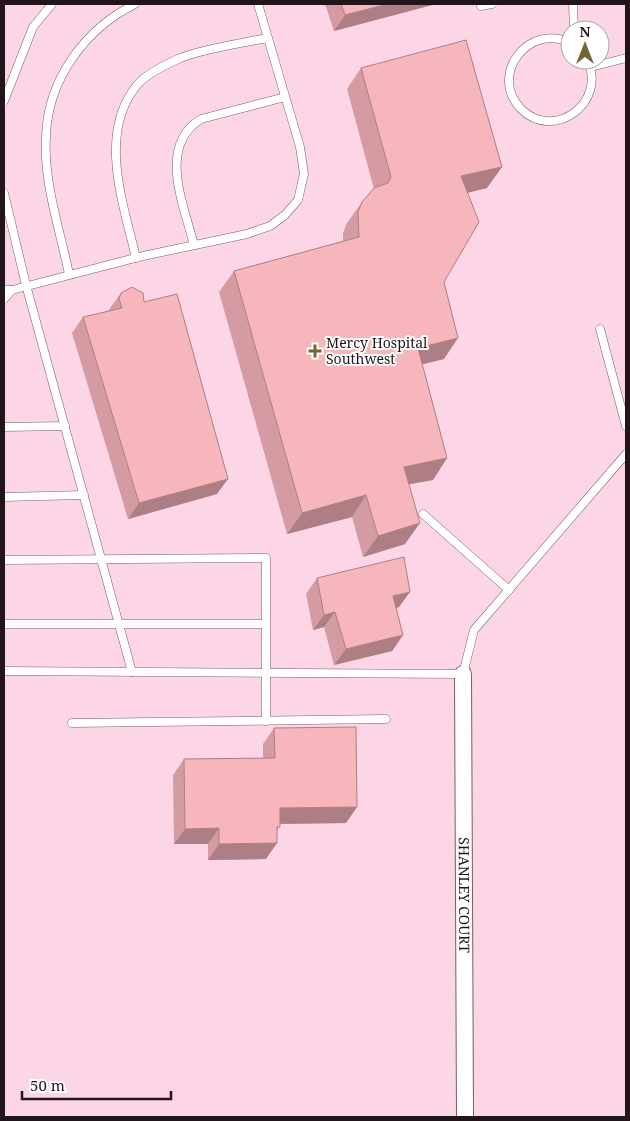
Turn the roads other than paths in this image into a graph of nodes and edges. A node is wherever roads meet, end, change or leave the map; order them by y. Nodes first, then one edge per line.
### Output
1 (52, 4) edge
2 (135, 4) edge
3 (258, 4) edge
4 (492, 4) edge
5 (573, 4) edge
6 (481, 6) dead end
7 (574, 20) edge
8 (267, 38) junction
9 (560, 39) edge
10 (626, 58) edge
11 (610, 61) edge
12 (590, 70) edge
13 (285, 97) junction
14 (4, 101) edge
15 (4, 193) edge
16 (194, 245) junction
17 (136, 258) junction
18 (69, 274) junction
19 (26, 285) junction
20 (8, 290) edge
21 (4, 299) edge
22 (600, 329) dead end
23 (65, 426) junction
24 (626, 426) edge
25 (4, 427) edge
26 (626, 454) edge
27 (84, 495) junction
28 (4, 496) edge
29 (423, 514) dead end
30 (4, 560) edge
31 (101, 560) junction
32 (509, 590) junction
33 (118, 622) junction
34 (4, 624) edge
35 (265, 624) junction
36 (4, 671) edge
37 (132, 672) junction
38 (265, 672) junction
39 (463, 674) junction
40 (386, 719) dead end
41 (266, 721) junction
42 (72, 723) dead end
43 (465, 1117) edge

1 - 14 lane
2 - 18 lane
3 - 8 lane
4 - 6 lane
5 - 7 lane
8 - 13 lane
8 - 17 lane
9 - 12 lane
10 - 11 lane
13 - 16 lane
13 - 16 lane
15 - 19 lane
16 - 17 lane
17 - 18 lane
18 - 19 lane
19 - 20 lane
19 - 23 lane
20 - 21 lane
22 - 24 lane
23 - 25 lane
23 - 27 lane
26 - 32 lane
27 - 28 lane
27 - 31 lane
29 - 32 lane
30 - 31 lane
31 - 33 lane
31 - 35 lane
32 - 39 lane
33 - 34 lane
33 - 35 lane
33 - 37 lane
35 - 38 lane
36 - 37 lane
37 - 38 lane
38 - 39 lane
38 - 41 lane
39 - 43 street, SHANLEY COURT
40 - 41 lane
41 - 42 lane

